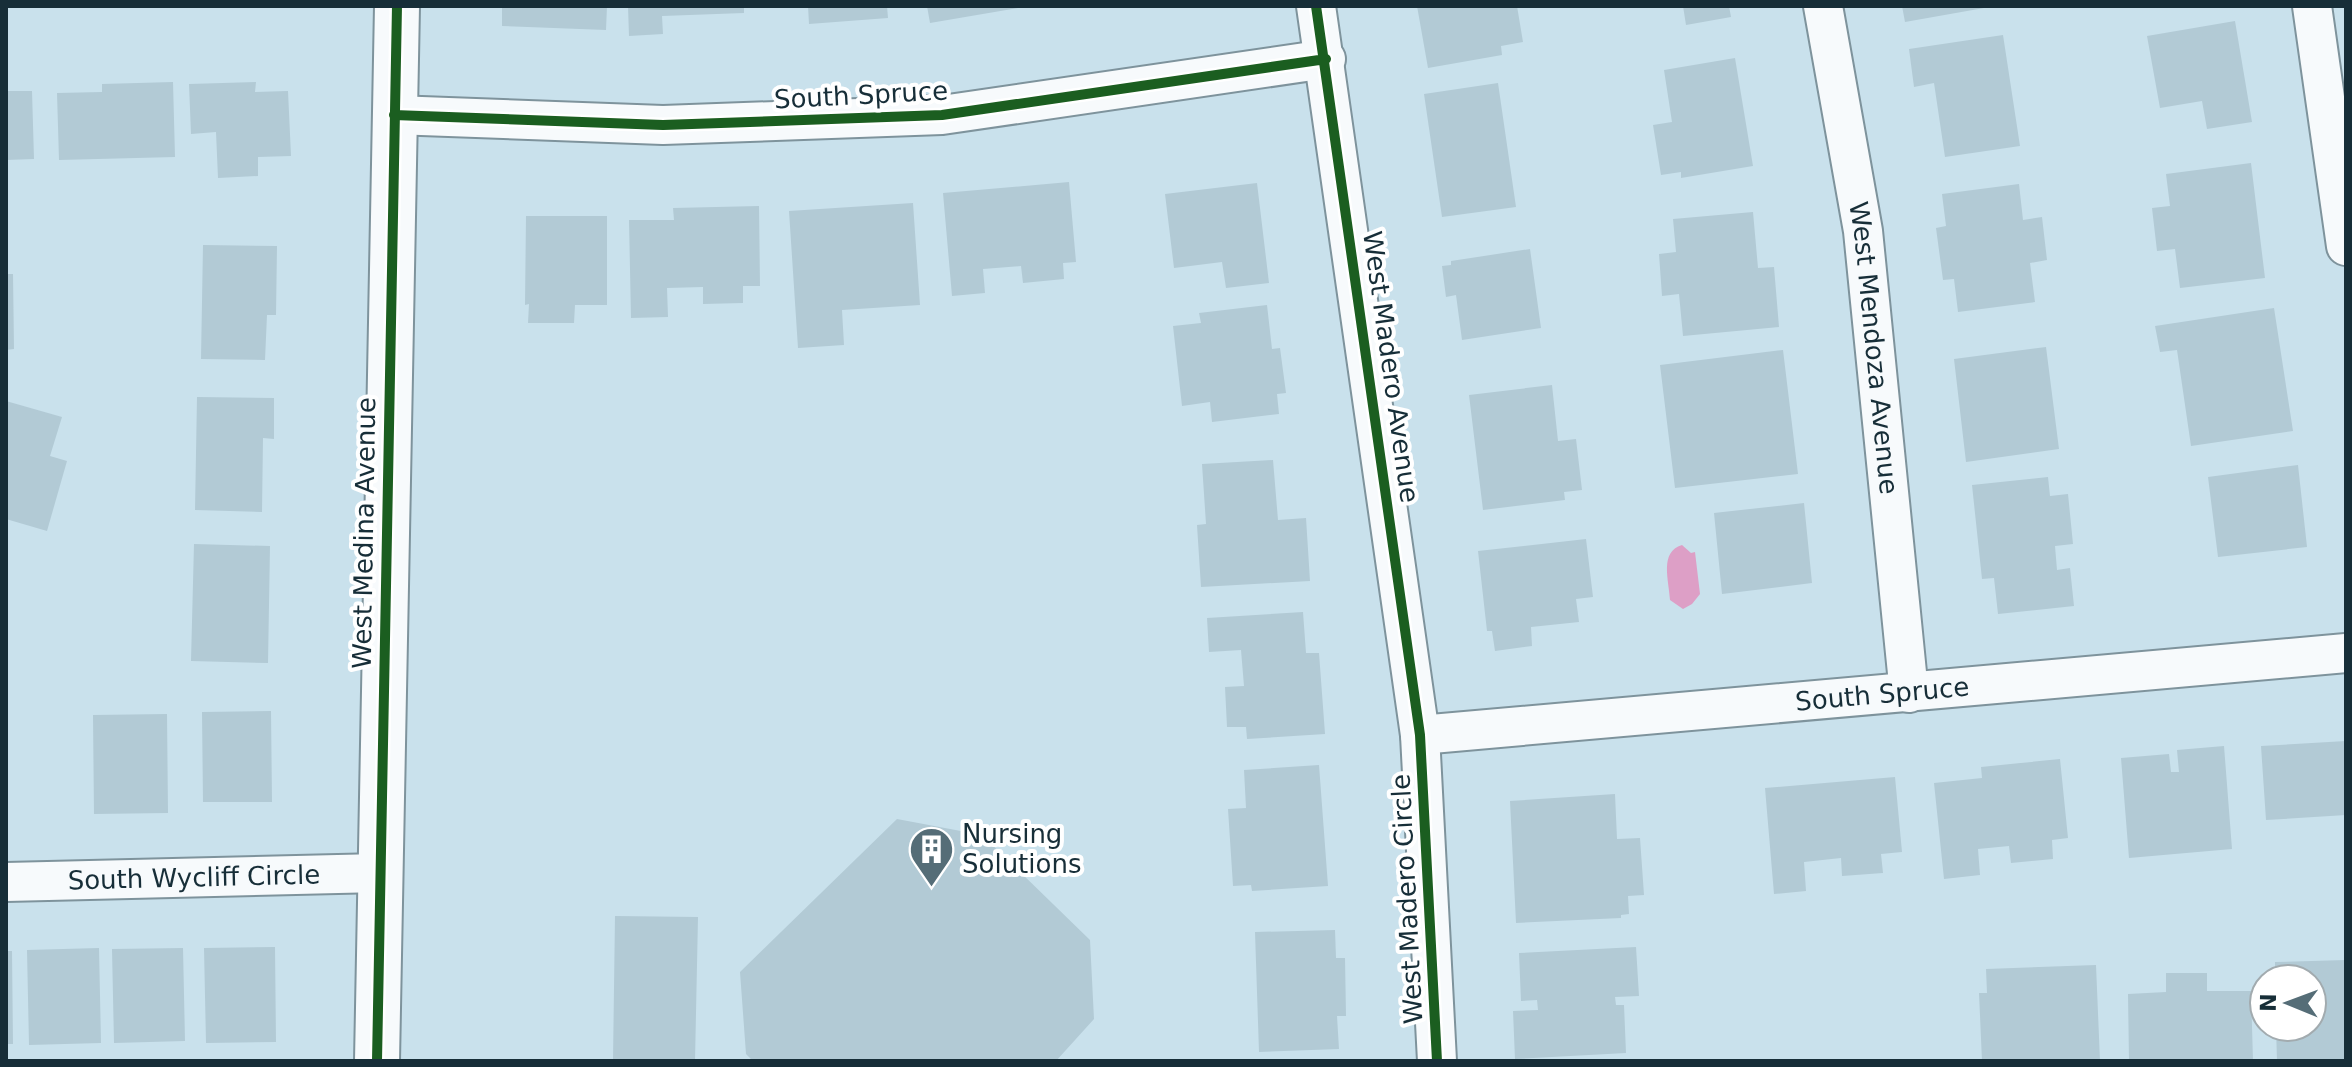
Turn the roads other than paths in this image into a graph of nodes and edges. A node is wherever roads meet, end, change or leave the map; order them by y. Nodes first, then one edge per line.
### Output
1 (397, 6) edge
2 (1316, 6) edge
3 (1823, 6) edge
4 (2312, 6) edge
5 (1326, 59) junction
6 (394, 115) junction
7 (2346, 246) edge
8 (2346, 653) edge
9 (1909, 693) junction
10 (1420, 735) junction
11 (380, 873) junction
12 (6, 882) edge
13 (377, 1061) edge
14 (1437, 1061) edge

1 - 6 street, West Medina Avenue
2 - 5 street, West Madero Avenue
3 - 9 street, West Mendoza Avenue
4 - 7 street
5 - 6 street, South Spruce
5 - 10 street, West Madero Avenue
6 - 11 street, West Medina Avenue
8 - 9 street, South Spruce
9 - 10 street, South Spruce
10 - 14 street, West Madero Circle
11 - 12 street, South Wycliff Circle
11 - 13 street, West Medina Avenue

